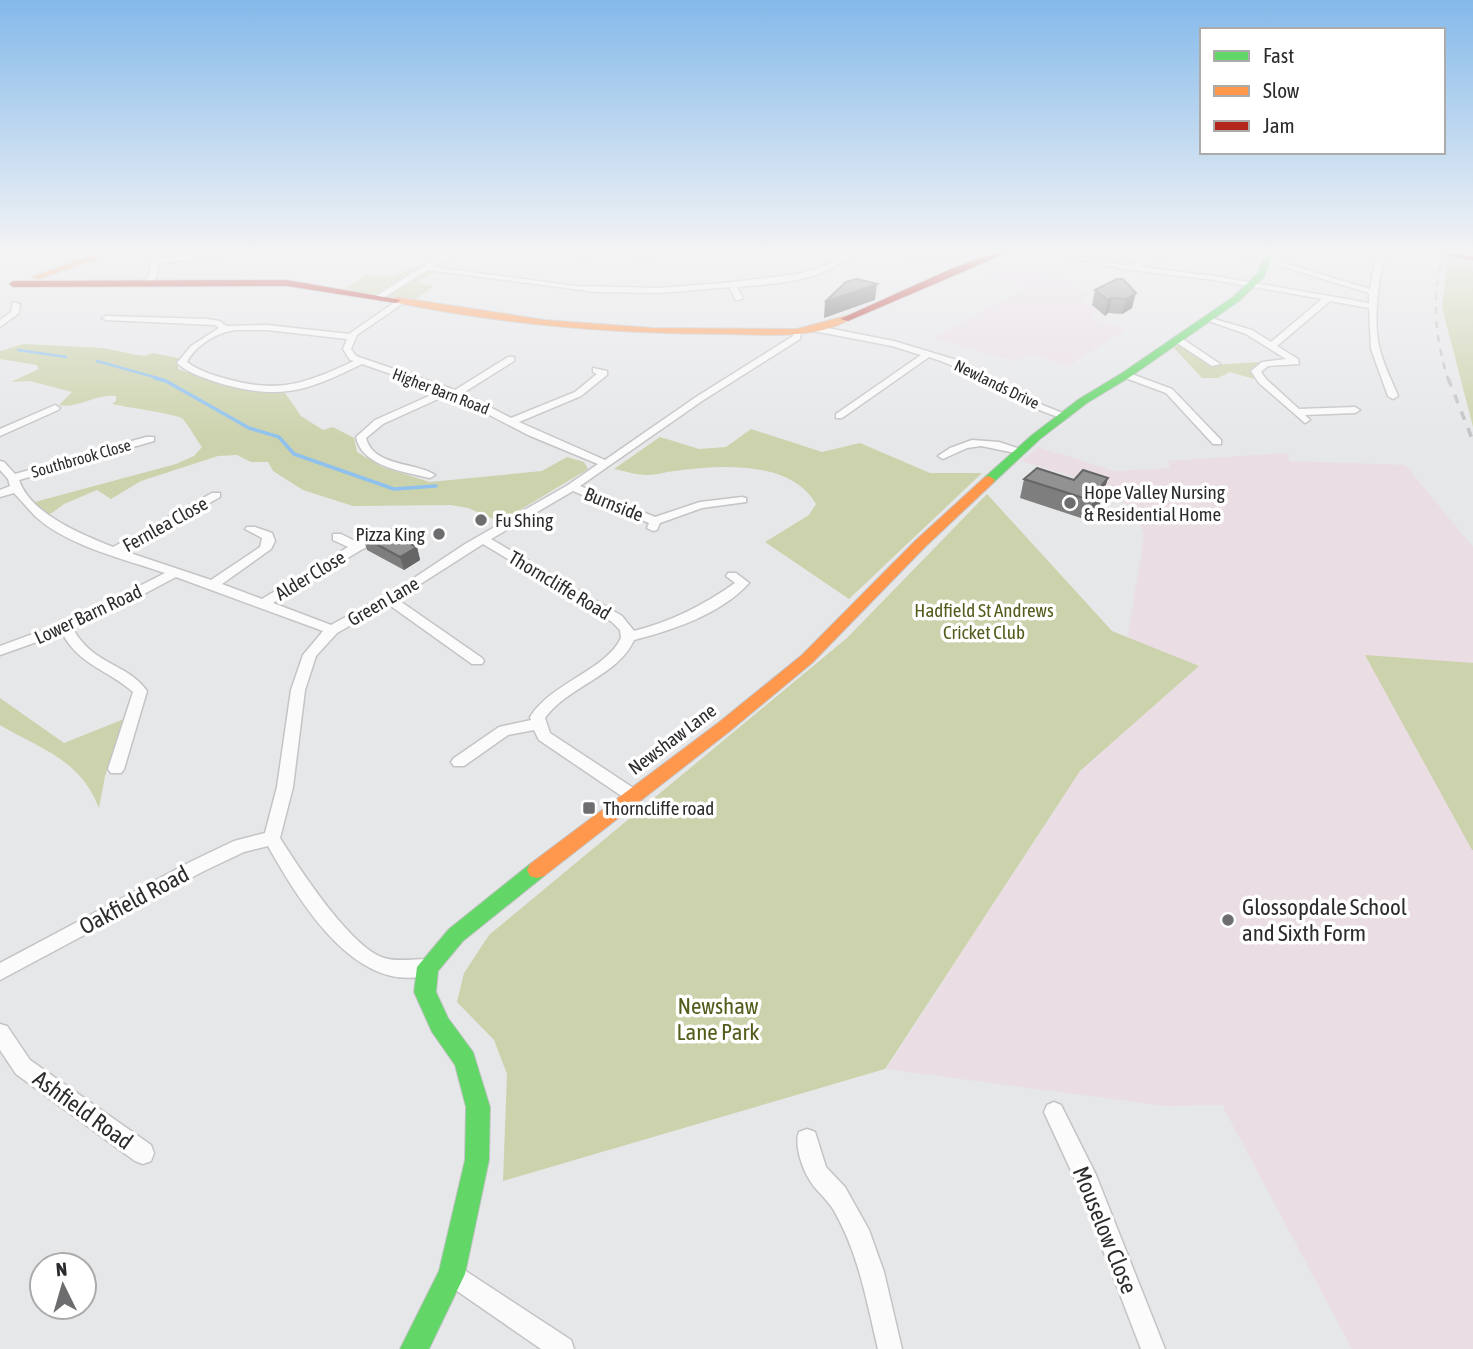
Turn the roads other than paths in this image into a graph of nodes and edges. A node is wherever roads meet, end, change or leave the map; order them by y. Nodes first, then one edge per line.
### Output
1 (382, 315) edge
2 (486, 315) edge
3 (858, 315) edge
4 (1212, 315) edge
5 (1308, 315) edge
6 (1374, 315) edge
7 (106, 318) dead end
8 (1207, 319) junction
9 (225, 329) junction
10 (817, 329) junction
11 (797, 332) junction
12 (351, 337) junction
13 (1177, 339) junction
14 (1273, 345) junction
15 (928, 354) junction
16 (511, 359) dead end
17 (359, 362) junction
18 (1215, 364) dead end
19 (596, 370) dead end
20 (1126, 375) junction
21 (452, 392) junction
22 (1393, 396) dead end
23 (55, 408) dead end
24 (1355, 410) dead end
25 (839, 416) dead end
26 (1065, 416) junction
27 (513, 421) junction
28 (0, 433) edge
29 (150, 439) dead end
30 (1217, 442) dead end
31 (1021, 451) junction
32 (943, 456) dead end
33 (0, 464) edge
34 (606, 464) junction
35 (430, 475) dead end
36 (15, 483) junction
37 (572, 487) junction
38 (0, 494) edge
39 (216, 495) dead end
40 (742, 499) dead end
41 (251, 528) dead end
42 (387, 532) edge
43 (337, 537) dead end
44 (483, 539) junction
45 (357, 547) junction
46 (114, 552) junction
47 (174, 573) junction
48 (732, 576) dead end
49 (213, 585) junction
50 (387, 598) junction
51 (264, 604) junction
52 (66, 628) junction
53 (332, 630) junction
54 (628, 637) junction
55 (0, 651) edge
56 (477, 661) dead end
57 (537, 724) junction
58 (459, 762) dead end
59 (116, 769) dead end
60 (632, 795) junction
61 (272, 838) junction
62 (428, 967) junction
63 (0, 972) edge
64 (0, 1033) edge
65 (1054, 1112) dead end
66 (807, 1140) dead end
67 (143, 1153) dead end
68 (452, 1274) junction
69 (414, 1349) edge
70 (562, 1349) edge
71 (890, 1349) edge
72 (1153, 1349) edge

1 - 12 street
2 - 11 street
3 - 10 street
4 - 8 street, Newshaw Lane
5 - 14 street
6 - 22 street
7 - 9 street
8 - 13 street, Newshaw Lane
8 - 14 street
9 - 12 street
9 - 17 street
10 - 11 street
10 - 15 street, Newlands Drive
11 - 34 street, Green Lane
12 - 17 street
13 - 18 street
13 - 20 street, Newshaw Lane
14 - 24 street
15 - 25 street
15 - 26 street, Newlands Drive
16 - 21 street
17 - 21 street, Higher Barn Road
19 - 27 street
20 - 26 street, Newshaw Lane
20 - 30 street
21 - 27 street, Higher Barn Road
21 - 35 street
23 - 28 street
26 - 31 street, Newshaw Lane
27 - 34 street, Higher Barn Road
29 - 36 street, Southbrook Close
31 - 32 street
31 - 60 street, Newshaw Lane
33 - 36 street, Lower Barn Road
34 - 37 street, Green Lane
36 - 38 street, Southbrook Close
36 - 46 street, Lower Barn Road
37 - 40 street, Burnside
37 - 44 street, Green Lane
39 - 46 street, Fernlea Close
41 - 49 street
42 - 45 street, Alder Close
43 - 45 street, Alder Close
44 - 50 street, Green Lane
44 - 54 street, Thorncliffe Road
45 - 51 street, Alder Close
46 - 47 street, Lower Barn Road
47 - 49 street, Lower Barn Road
47 - 52 street, Lower Barn Road
48 - 54 street, Thorncliffe Road
49 - 51 street, Lower Barn Road
50 - 53 street, Green Lane
50 - 56 street
51 - 53 street, Lower Barn Road
52 - 55 street, Lower Barn Road
52 - 59 street
53 - 61 street, Green Lane
54 - 57 street, Thorncliffe Road
57 - 58 street
57 - 60 street
60 - 62 street, Newshaw Lane
61 - 62 street
61 - 63 street, Oakfield Road
62 - 68 street
64 - 67 street, Ashfield Road
65 - 72 street, Mouselow Close
66 - 71 street
68 - 69 street
68 - 70 street

